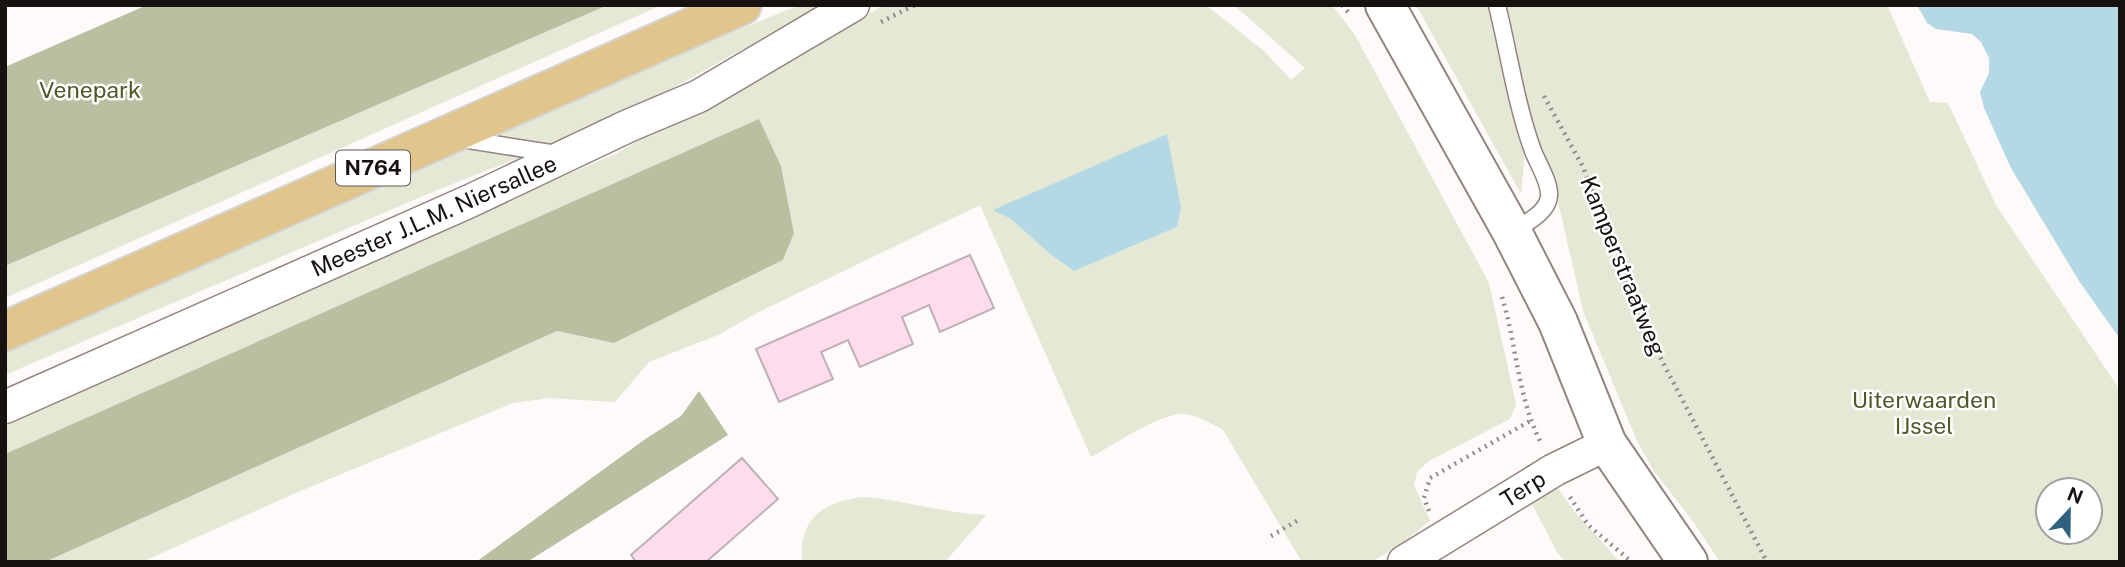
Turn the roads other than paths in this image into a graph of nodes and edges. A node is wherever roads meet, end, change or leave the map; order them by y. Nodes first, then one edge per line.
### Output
1 (742, 5) edge
2 (853, 5) edge
3 (1385, 5) edge
4 (1497, 5) edge
5 (446, 136) junction
6 (566, 156) junction
7 (1512, 232) junction
8 (5, 331) edge
9 (5, 407) edge
10 (1607, 444) junction
11 (1447, 551) edge
12 (1404, 562) edge
13 (1688, 562) edge

1 - 5 main road, N764
2 - 6 street, Meester J.L.M. Niersallee
3 - 7 main road
4 - 7 lane, Kamperstraatweg
5 - 6 lane
5 - 8 main road, N764
6 - 9 street, Meester J.L.M. Niersallee
7 - 10 main road
10 - 11 street, Terp
10 - 13 main road
11 - 12 street, Terp

